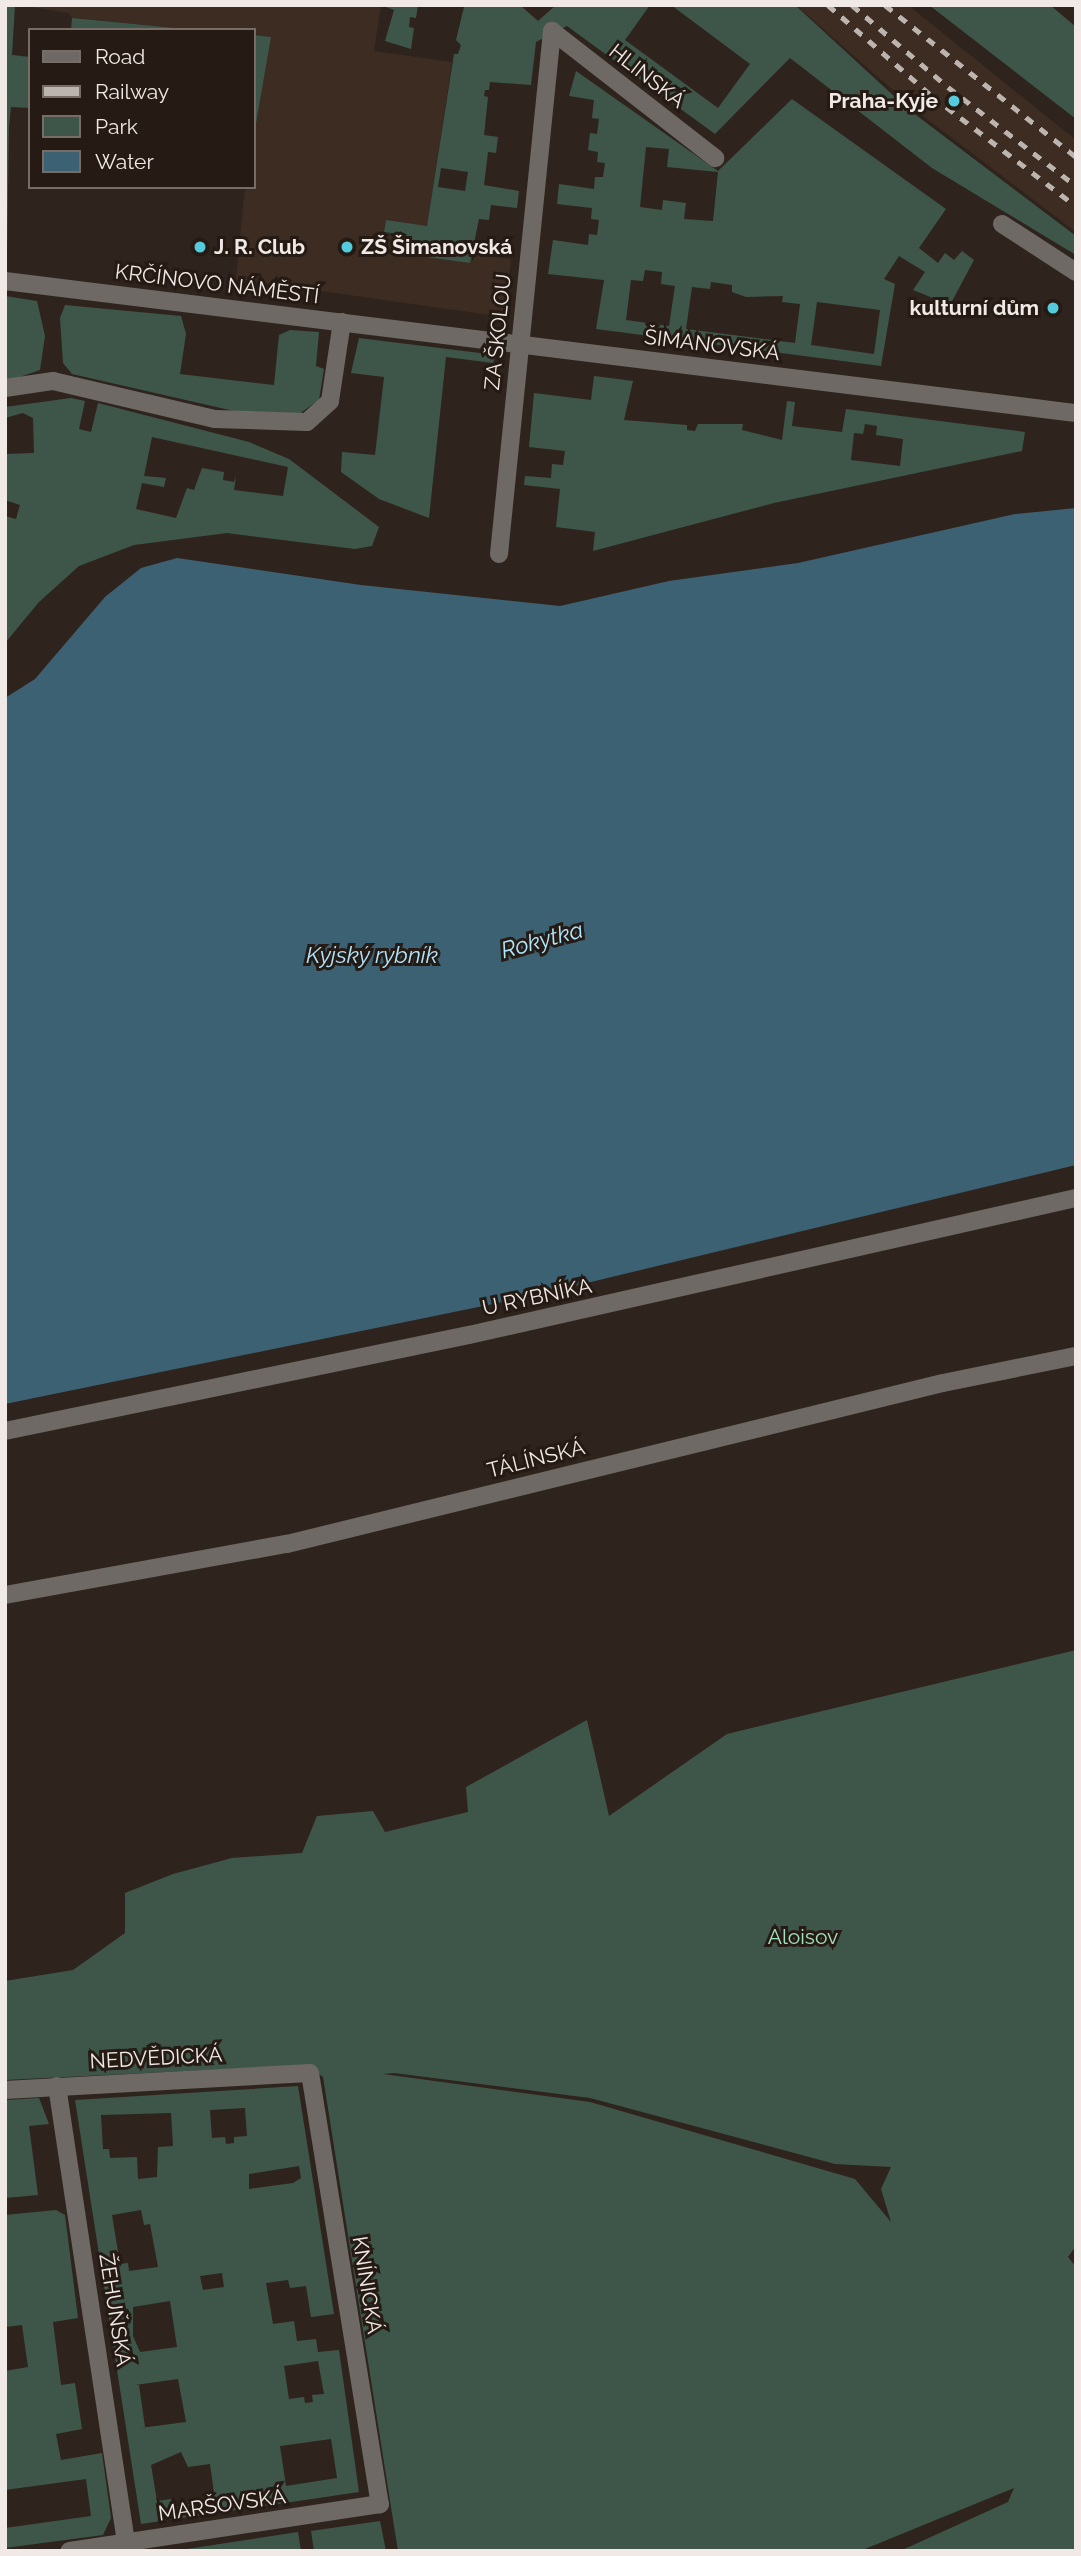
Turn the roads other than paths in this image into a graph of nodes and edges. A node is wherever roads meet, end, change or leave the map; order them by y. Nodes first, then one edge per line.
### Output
1 (552, 31) joint
2 (715, 158) dead end
3 (1002, 224) dead end
4 (1076, 272) edge
5 (5, 281) edge
6 (342, 323) junction
7 (520, 345) junction
8 (5, 388) edge
9 (1076, 413) edge
10 (499, 554) dead end
11 (1076, 1198) edge
12 (1076, 1356) edge
13 (5, 1431) edge
14 (5, 1595) edge
15 (310, 2073) joint
16 (57, 2087) junction
17 (5, 2090) edge
18 (380, 2504) joint
19 (126, 2542) junction
20 (70, 2551) edge

1 - 2 street, HLINSKÁ
1 - 7 street, ZA ŠKOLOU
3 - 4 street
5 - 6 street, KRČÍNOVO NÁMĚSTÍ
6 - 7 street, ŠIMANOVSKÁ
6 - 8 street, KRČÍNOVO NÁMĚSTÍ
7 - 9 street, ŠIMANOVSKÁ
7 - 10 street, ZA ŠKOLOU
11 - 13 street, U RYBNÍKA
12 - 14 street, TÁLÍNSKÁ
15 - 16 street, NEDVĚDICKÁ
15 - 18 street, KNÍNICKÁ
16 - 17 street, NEDVĚDICKÁ
16 - 19 street, ŽEHUŇSKÁ
18 - 19 street, MARŠOVSKÁ
19 - 20 street, MARŠOVSKÁ

